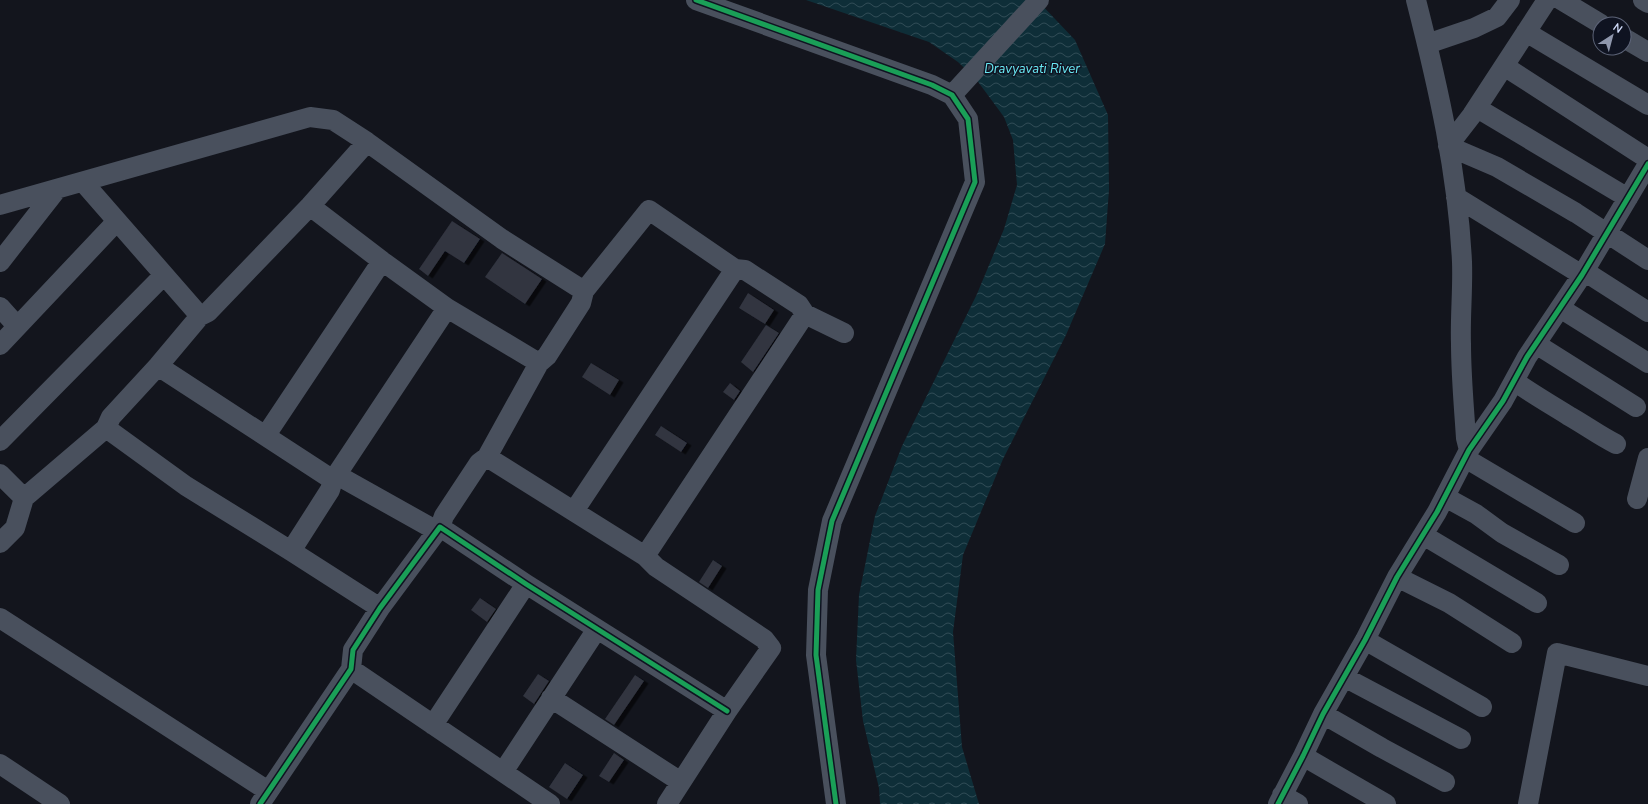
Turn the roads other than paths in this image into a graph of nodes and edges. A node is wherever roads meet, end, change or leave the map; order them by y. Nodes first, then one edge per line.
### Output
1 (696, 0) edge
2 (1039, 0) edge
3 (1416, 0) edge
4 (1510, 0) edge
5 (1547, 0) edge
6 (1561, 0) edge
7 (1643, 0) edge
8 (1648, 3) edge
9 (1592, 19) edge
10 (1526, 32) junction
11 (1632, 43) edge
12 (1427, 44) junction
13 (1648, 52) edge
14 (1504, 66) junction
15 (952, 95) junction
16 (1648, 105) edge
17 (1477, 108) junction
18 (367, 142) junction
19 (1448, 146) junction
20 (1648, 159) edge
21 (1648, 164) edge
22 (83, 182) junction
23 (57, 189) junction
24 (1456, 197) junction
25 (1628, 198) junction
26 (0, 205) edge
27 (310, 206) junction
28 (117, 221) junction
29 (1607, 234) junction
30 (1646, 254) edge
31 (382, 261) junction
32 (0, 262) edge
33 (736, 269) junction
34 (1583, 273) junction
35 (164, 275) junction
36 (584, 291) junction
37 (0, 306) edge
38 (447, 308) junction
39 (1560, 308) junction
40 (1648, 312) edge
41 (805, 314) junction
42 (200, 316) junction
43 (17, 326) junction
44 (844, 333) dead end
45 (1536, 344) junction
46 (0, 345) edge
47 (1648, 362) edge
48 (539, 363) junction
49 (158, 366) junction
50 (1514, 381) junction
51 (1636, 406) dead end
52 (106, 428) junction
53 (266, 435) junction
54 (0, 441) edge
55 (1616, 444) dead end
56 (1467, 454) junction
57 (487, 457) junction
58 (1648, 458) edge
59 (0, 474) edge
60 (335, 477) junction
61 (1445, 497) junction
62 (24, 498) junction
63 (1637, 499) dead end
64 (574, 511) junction
65 (1575, 523) dead end
66 (439, 529) junction
67 (1423, 535) junction
68 (0, 543) edge
69 (291, 551) junction
70 (645, 556) junction
71 (1559, 566) dead end
72 (1397, 577) junction
73 (526, 584) junction
74 (1537, 603) dead end
75 (380, 608) junction
76 (0, 618) edge
77 (597, 629) junction
78 (1365, 640) junction
79 (1512, 643) dead end
80 (351, 669) junction
81 (1648, 676) edge
82 (1344, 677) junction
83 (551, 698) junction
84 (1482, 707) dead end
85 (727, 711) junction
86 (1323, 714) junction
87 (433, 725) junction
88 (1461, 739) dead end
89 (1303, 756) junction
90 (0, 764) edge
91 (503, 772) junction
92 (681, 782) junction
93 (1445, 782) dead end
94 (264, 798) edge
95 (1286, 801) edge
96 (60, 804) edge
97 (550, 804) edge
98 (667, 804) edge
99 (836, 804) edge
100 (1386, 804) edge
101 (1528, 804) edge

1 - 15 street
2 - 15 street
3 - 12 street
4 - 12 street
5 - 10 street
6 - 9 street
7 - 8 street
10 - 14 street
10 - 16 street
11 - 13 street
12 - 19 street
14 - 17 street
14 - 20 street
15 - 99 street
17 - 19 street
17 - 25 street
18 - 22 street
18 - 27 street
18 - 36 street
19 - 24 street
19 - 29 street
21 - 25 street
22 - 23 street
22 - 28 street
23 - 26 street
23 - 32 street
24 - 34 street
24 - 56 street
25 - 29 street
27 - 31 street
27 - 42 street
28 - 35 street
28 - 43 street
29 - 30 street
29 - 34 street
31 - 38 street
31 - 53 street
33 - 36 street
33 - 41 street
33 - 64 street
34 - 39 street
34 - 40 street
35 - 42 street
35 - 54 street
36 - 48 street
37 - 43 street
38 - 48 street
38 - 60 street
39 - 45 street
39 - 47 street
41 - 44 street
41 - 70 street
42 - 49 street
43 - 46 street
45 - 50 street
45 - 51 street
48 - 57 street
49 - 52 street
49 - 53 street
50 - 55 street
50 - 56 street
52 - 62 street
52 - 69 street
53 - 60 street
56 - 61 street
56 - 65 street
57 - 64 street
57 - 66 street
58 - 63 street
59 - 62 street
60 - 66 street
60 - 69 street
61 - 67 street
61 - 71 street
62 - 68 street
64 - 70 street
66 - 73 street
66 - 75 street
67 - 72 street
67 - 74 street
69 - 75 street
70 - 85 street
72 - 78 street
72 - 79 street
73 - 77 street
73 - 87 street
75 - 80 street
76 - 94 street
77 - 83 street
77 - 85 street
78 - 82 street
78 - 84 street
80 - 87 street
80 - 94 street
81 - 101 street
82 - 86 street
82 - 88 street
83 - 91 street
83 - 92 street
85 - 92 street
86 - 89 street
86 - 93 street
87 - 91 street
89 - 95 street
89 - 100 street
90 - 96 street
91 - 97 street
92 - 98 street

